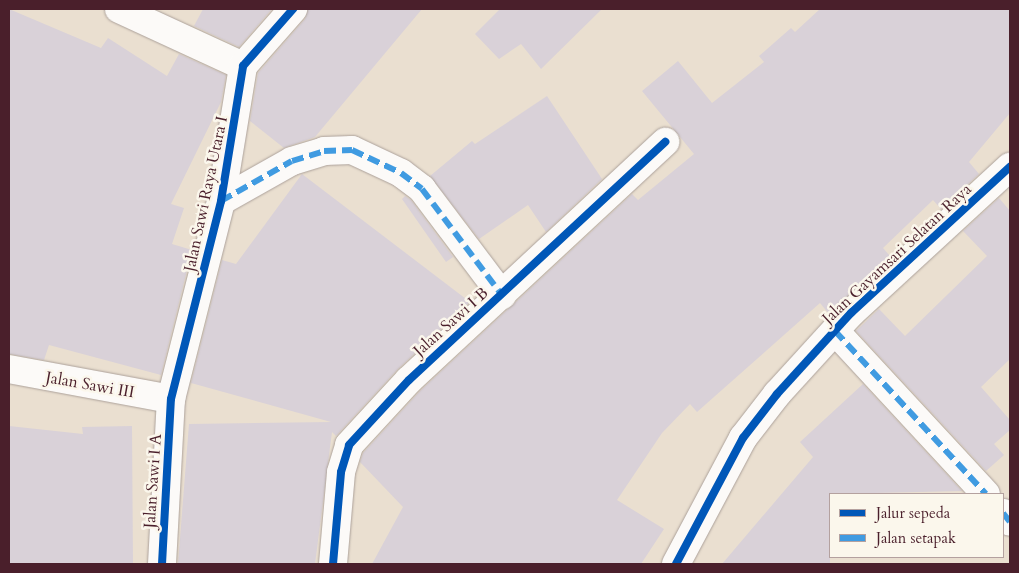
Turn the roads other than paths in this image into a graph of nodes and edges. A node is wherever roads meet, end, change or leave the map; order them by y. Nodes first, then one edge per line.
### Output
1 (119, 9) edge
2 (293, 9) edge
3 (243, 66) junction
4 (665, 142) dead end
5 (1010, 168) edge
6 (221, 201) junction
7 (502, 294) junction
8 (835, 331) junction
9 (9, 369) edge
10 (172, 399) junction
11 (985, 493) edge
12 (162, 564) edge
13 (333, 564) edge
14 (676, 564) edge

1 - 3 street
2 - 3 street
3 - 6 street, Jalan Sawi Raya Utara I
4 - 7 street, Jalan Sawi I B
5 - 8 street, Jalan Gayamsari Selatan Raya
6 - 7 street
6 - 10 street, Jalan Sawi Raya Utara I
7 - 13 street, Jalan Sawi I B
8 - 11 street
8 - 14 street, Jalan Gayamsari Selatan Raya
9 - 10 street, Jalan Sawi III
10 - 12 street, Jalan Sawi I A

